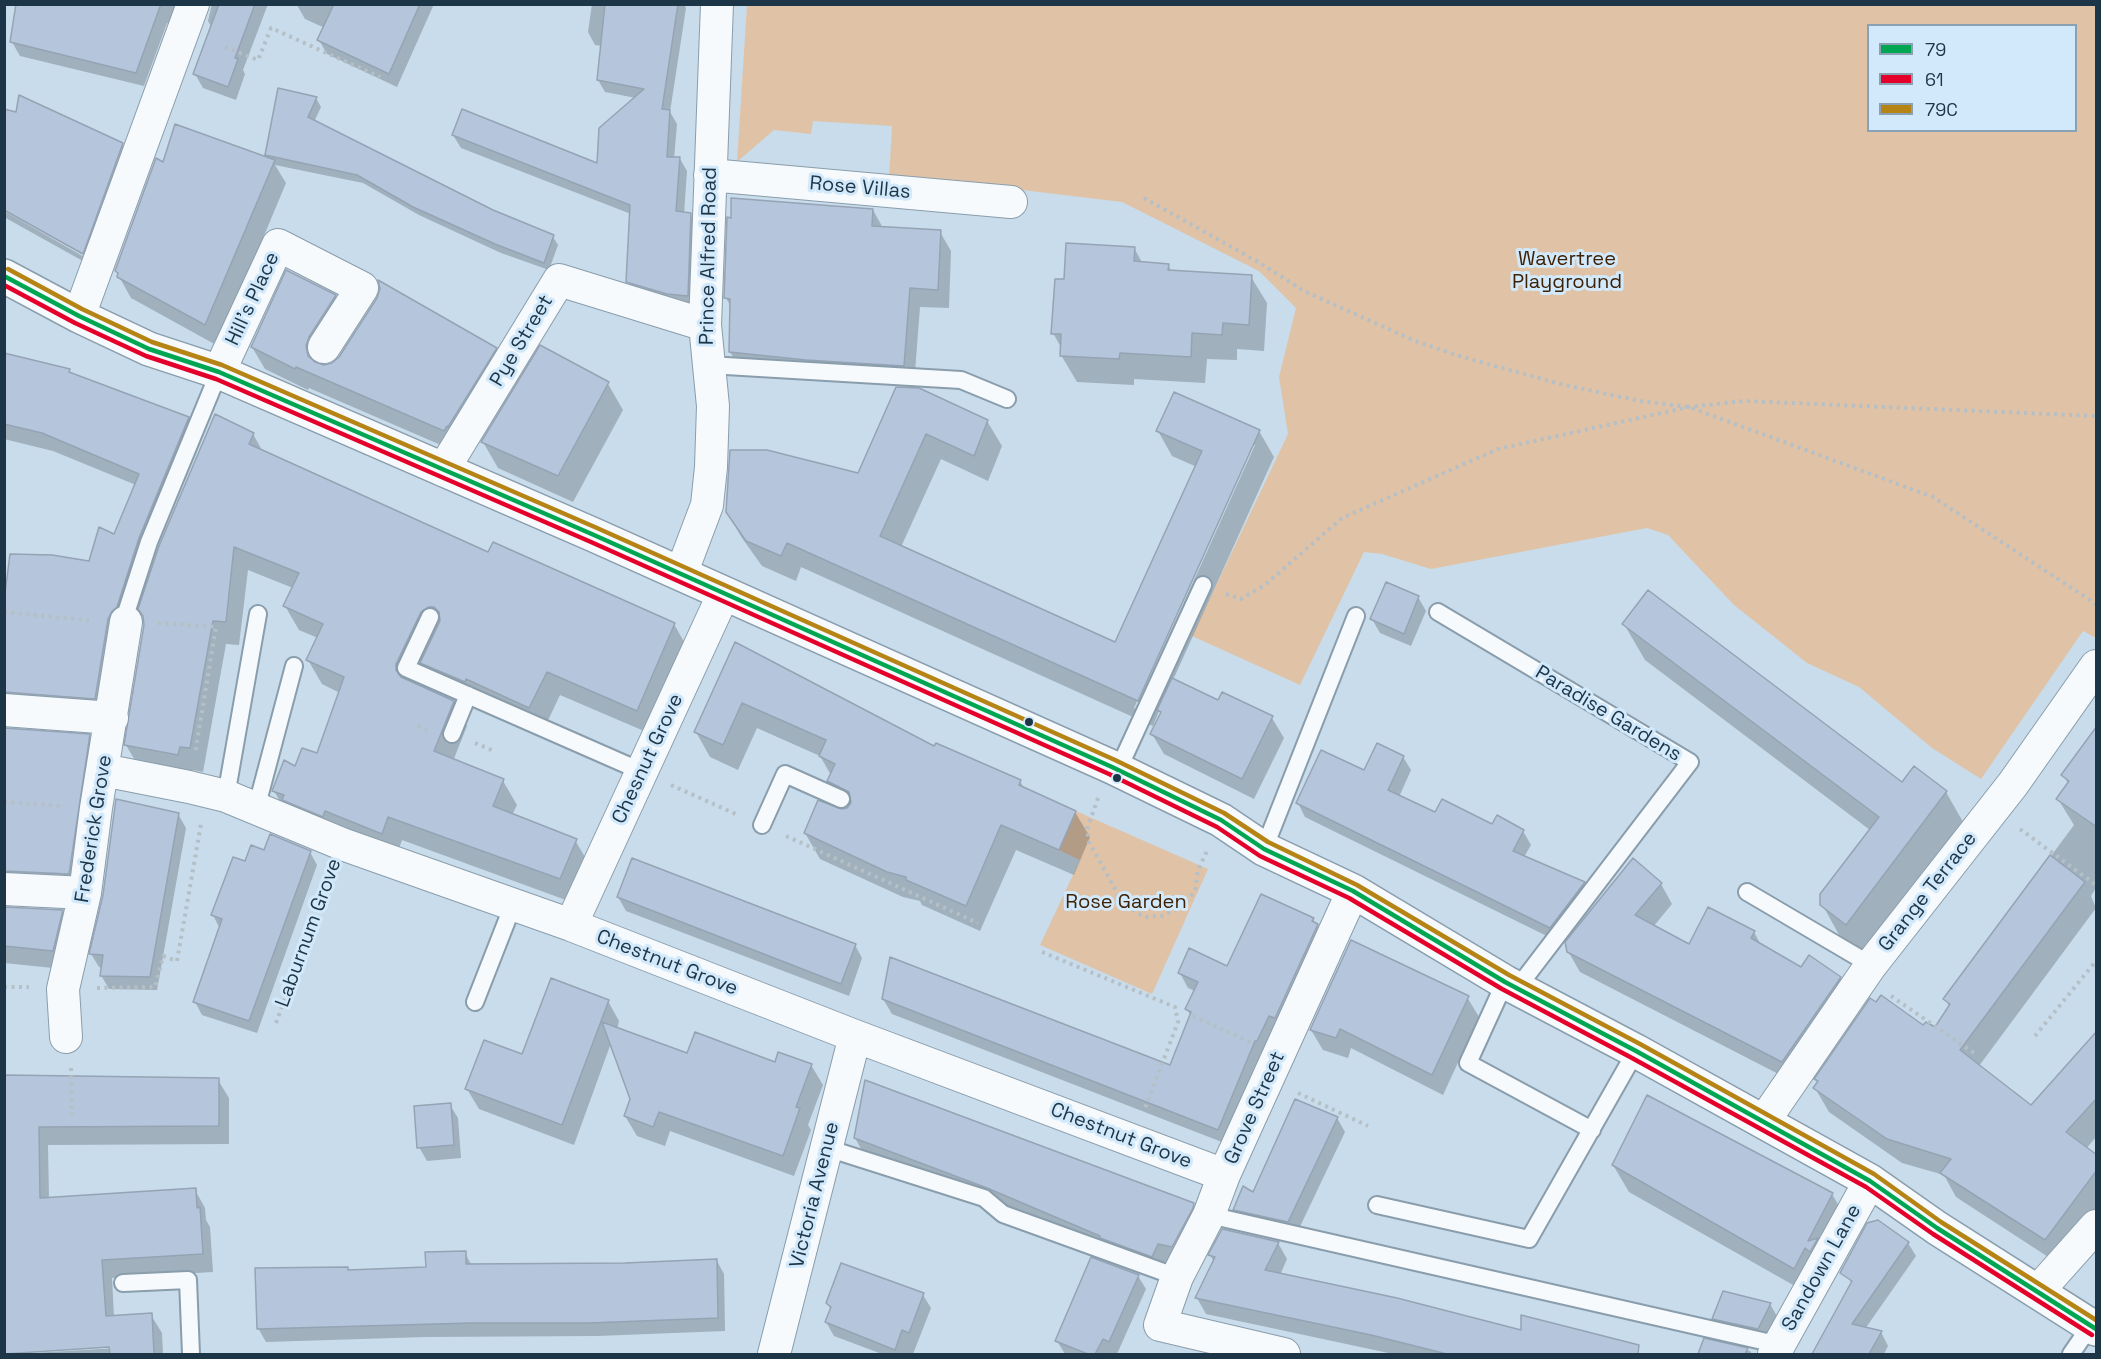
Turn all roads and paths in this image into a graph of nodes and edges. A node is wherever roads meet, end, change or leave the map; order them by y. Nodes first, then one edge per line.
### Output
1 (193, 4) edge
2 (717, 4) edge
3 (225, 47) dead end
4 (380, 77) dead end
5 (710, 175) junction
6 (1144, 198) dead end
7 (1011, 202) dead end
8 (4, 276) edge
9 (79, 316) junction
10 (705, 325) junction
11 (324, 347) dead end
12 (709, 365) junction
13 (219, 372) junction
14 (1007, 399) dead end
15 (1689, 407) junction
16 (2097, 416) edge
17 (443, 470) junction
18 (681, 574) junction
19 (1203, 585) joint
20 (724, 593) junction
21 (2097, 604) edge
22 (4, 612) edge
23 (1438, 612) dead end
24 (258, 614) dead end
25 (126, 616) junction
26 (1356, 616) dead end
27 (430, 617) dead end
28 (294, 666) dead end
29 (2097, 666) edge
30 (468, 695) junction
31 (4, 710) edge
32 (112, 718) junction
33 (452, 734) dead end
34 (1115, 769) junction
35 (103, 770) junction
36 (642, 772) junction
37 (207, 791) junction
38 (841, 799) dead end
39 (4, 802) edge
40 (96, 808) junction
41 (256, 809) junction
42 (1993, 809) junction
43 (1221, 820) junction
44 (762, 825) junction
45 (342, 844) junction
46 (1264, 849) junction
47 (2097, 885) edge
48 (4, 889) edge
49 (1353, 891) junction
50 (1747, 892) dead end
51 (85, 894) junction
52 (513, 905) junction
53 (978, 923) dead end
54 (571, 925) junction
55 (1042, 952) dead end
56 (2097, 961) edge
57 (1867, 971) junction
58 (1512, 985) junction
59 (4, 987) edge
60 (63, 989) junction
61 (475, 1002) dead end
62 (1193, 1016) dead end
63 (276, 1023) dead end
64 (855, 1036) junction
65 (2035, 1036) dead end
66 (69, 1048) joint
67 (1636, 1051) junction
68 (1977, 1055) dead end
69 (1273, 1067) junction
70 (72, 1115) dead end
71 (1764, 1121) junction
72 (1368, 1126) dead end
73 (1592, 1130) junction
74 (1133, 1140) junction
75 (827, 1148) junction
76 (1224, 1175) junction
77 (1870, 1181) junction
78 (1377, 1205) dead end
79 (1209, 1215) junction
80 (2097, 1226) edge
81 (1177, 1277) junction
82 (123, 1283) dead end
83 (2038, 1291) junction
84 (2094, 1327) edge
85 (1777, 1350) edge
86 (191, 1354) edge
87 (774, 1354) edge
88 (1284, 1354) edge
89 (2071, 1354) edge

1 - 9 street
2 - 5 street, Prince Alfred Road
3 - 4 path
5 - 7 street, Rose Villas
5 - 10 street, Prince Alfred Road
6 - 15 path
8 - 9 main road
9 - 13 main road
10 - 12 street, Prince Alfred Road
10 - 17 street, Pye Street
11 - 13 street, Hill's Place
12 - 14 lane
12 - 18 street, Prince Alfred Road
13 - 17 main road
13 - 25 lane
15 - 16 path
15 - 19 path
15 - 21 path
17 - 18 main road
18 - 20 main road
19 - 34 lane
20 - 34 main road
20 - 36 street, Chesnut Grove
22 - 25 path
23 - 58 lane, Paradise Gardens
24 - 37 lane
25 - 32 street, Frederick Grove
25 - 37 path
26 - 46 lane
27 - 30 lane
28 - 41 lane
29 - 42 street, Grange Terrace
30 - 33 lane
30 - 36 lane
31 - 32 street
32 - 35 street, Frederick Grove
34 - 43 main road
34 - 43 path
35 - 37 street, Chestnut Grove
35 - 40 street, Frederick Grove
36 - 44 path
36 - 54 street, Chesnut Grove
37 - 41 street, Chestnut Grove
37 - 60 path
38 - 44 lane
39 - 40 path
40 - 51 street, Frederick Grove
41 - 45 street, Chestnut Grove
42 - 47 path
42 - 57 street, Grange Terrace
43 - 46 main road
44 - 53 path
45 - 52 street, Chestnut Grove
45 - 63 path, Laburnum Grove
46 - 49 main road
48 - 51 street
49 - 58 main road
49 - 69 street, Grove Street
50 - 57 lane
51 - 60 street, Frederick Grove
52 - 54 street, Chestnut Grove
52 - 61 lane
54 - 64 street, Chestnut Grove
55 - 74 path
56 - 65 path
57 - 68 path
57 - 71 street, Grange Terrace
58 - 67 main road
58 - 73 lane
59 - 60 path
60 - 66 street, Frederick Grove
62 - 69 path
64 - 74 street, Chestnut Grove
64 - 75 street, Victoria Avenue
66 - 70 path
67 - 71 main road
67 - 73 lane
69 - 72 path
69 - 76 street, Grove Street
71 - 77 main road
73 - 78 lane
74 - 76 street, Chestnut Grove
75 - 81 lane
75 - 87 street, Victoria Avenue
76 - 79 street, Grove Street
77 - 83 main road
77 - 85 street, Sandown Lane
79 - 81 street, Grove Street
79 - 85 lane
80 - 83 street
81 - 88 street, Grove Street
82 - 86 lane
83 - 84 main road
84 - 89 lane

